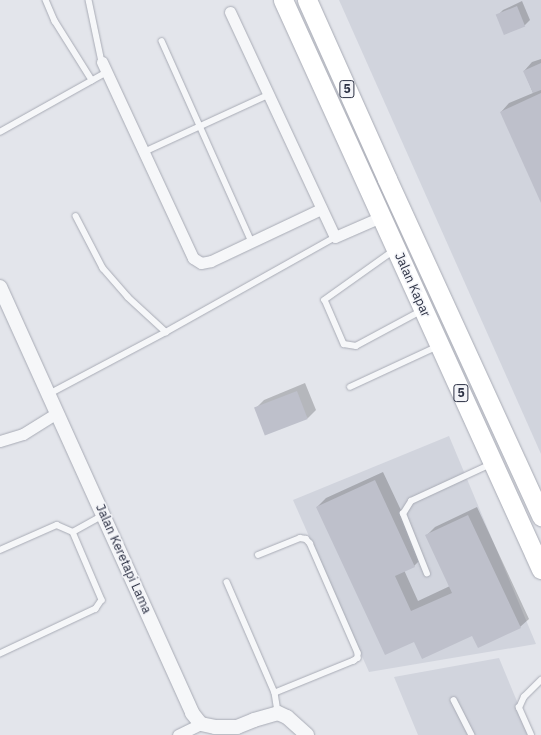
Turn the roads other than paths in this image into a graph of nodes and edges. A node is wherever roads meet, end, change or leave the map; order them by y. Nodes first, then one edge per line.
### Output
1 (46, 0) edge
2 (89, 0) edge
3 (283, 0) edge
4 (307, 0) edge
5 (230, 12) dead end
6 (162, 41) dead end
7 (105, 67) junction
8 (92, 80) junction
9 (268, 95) junction
10 (200, 126) junction
11 (0, 132) edge
12 (144, 152) junction
13 (322, 209) junction
14 (76, 216) dead end
15 (381, 217) junction
16 (335, 237) junction
17 (252, 242) junction
18 (396, 250) junction
19 (1, 294) edge
20 (423, 310) junction
21 (166, 332) junction
22 (439, 345) junction
23 (350, 387) dead end
24 (49, 394) junction
25 (56, 413) junction
26 (0, 441) edge
27 (493, 463) junction
28 (103, 516) junction
29 (541, 516) edge
30 (73, 532) junction
31 (0, 550) edge
32 (258, 555) dead end
33 (541, 569) edge
34 (427, 574) dead end
35 (227, 582) dead end
36 (0, 654) edge
37 (541, 681) edge
38 (275, 693) junction
39 (454, 700) dead end
40 (278, 713) junction
41 (201, 724) junction
42 (238, 731) edge
43 (178, 735) edge
44 (307, 735) edge
45 (472, 735) edge
46 (531, 735) edge

1 - 8 lane
2 - 7 lane
3 - 15 highway, Jalan Kapar / 5
4 - 29 highway, Jalan Kapar / 5
5 - 9 street
6 - 10 lane
7 - 8 lane
7 - 12 street
8 - 11 lane
9 - 10 lane
9 - 13 street
10 - 12 lane
10 - 17 lane
12 - 17 street
13 - 16 street
13 - 17 street
14 - 21 lane
15 - 16 street
15 - 18 highway, Jalan Kapar / 5
16 - 21 lane
18 - 20 highway, Jalan Kapar / 5
18 - 20 lane
19 - 24 street, Jalan Keretapi Lama
20 - 22 highway, Jalan Kapar / 5
21 - 24 lane
22 - 23 lane
22 - 27 highway, Jalan Kapar / 5
24 - 25 street, Jalan Keretapi Lama
25 - 26 street
25 - 28 street, Jalan Keretapi Lama
27 - 33 highway, Jalan Kapar / 5
27 - 34 lane
28 - 30 lane
28 - 41 street, Jalan Keretapi Lama
30 - 31 lane
30 - 36 lane
32 - 38 lane
35 - 38 lane
37 - 46 lane
38 - 40 lane
39 - 45 lane
40 - 42 street
40 - 44 street
41 - 42 street
41 - 43 street

